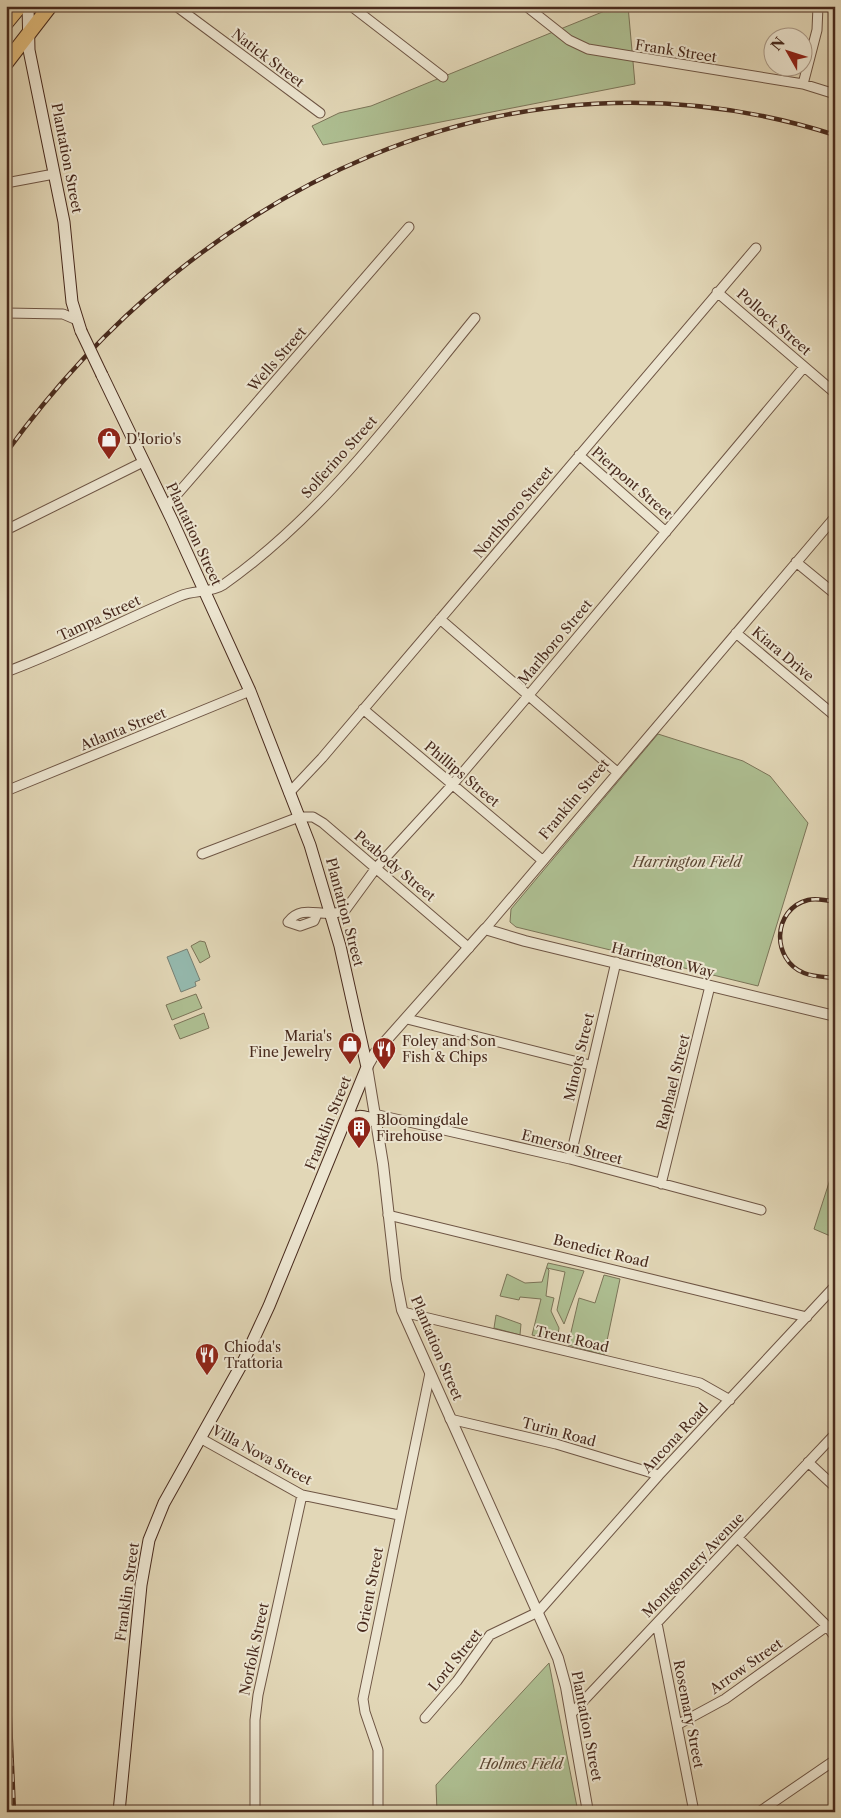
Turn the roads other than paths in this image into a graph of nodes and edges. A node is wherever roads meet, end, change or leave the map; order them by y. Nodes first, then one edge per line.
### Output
1 (50, 6) edge
2 (176, 6) edge
3 (350, 6) edge
4 (526, 6) edge
5 (818, 6) edge
6 (20, 7) edge
7 (539, 10) edge
8 (6, 23) edge
9 (29, 34) junction
10 (6, 63) edge
11 (444, 77) dead end
12 (803, 84) junction
13 (835, 94) edge
14 (320, 114) dead end
15 (54, 174) junction
16 (6, 183) edge
17 (409, 227) dead end
18 (756, 248) dead end
19 (717, 292) junction
20 (6, 313) edge
21 (476, 318) dead end
22 (79, 326) junction
23 (804, 367) junction
24 (835, 393) edge
25 (579, 455) junction
26 (143, 462) junction
27 (166, 508) junction
28 (835, 517) edge
29 (6, 530) edge
30 (666, 532) junction
31 (796, 562) junction
32 (203, 590) junction
33 (835, 594) edge
34 (440, 619) junction
35 (736, 633) junction
36 (6, 672) edge
37 (250, 691) junction
38 (528, 696) junction
39 (363, 709) junction
40 (835, 716) edge
41 (617, 772) junction
42 (453, 784) junction
43 (6, 791) edge
44 (289, 794) junction
45 (299, 817) junction
46 (202, 854) dead end
47 (542, 860) junction
48 (376, 868) junction
49 (317, 914) dead end
50 (331, 914) junction
51 (485, 929) junction
52 (470, 948) junction
53 (616, 962) junction
54 (710, 986) junction
55 (835, 1016) edge
56 (407, 1019) junction
57 (590, 1065) junction
58 (367, 1067) junction
59 (375, 1118) junction
60 (343, 1126) junction
61 (570, 1159) junction
62 (661, 1184) junction
63 (761, 1210) dead end
64 (388, 1215) junction
65 (835, 1286) edge
66 (403, 1312) junction
67 (807, 1317) junction
68 (430, 1374) junction
69 (730, 1400) junction
70 (450, 1419) junction
71 (835, 1434) edge
72 (200, 1438) junction
73 (808, 1462) junction
74 (659, 1475) junction
75 (835, 1487) edge
76 (302, 1495) junction
77 (399, 1515) junction
78 (738, 1538) junction
79 (538, 1612) junction
80 (657, 1623) junction
81 (827, 1626) junction
82 (835, 1637) edge
83 (571, 1714) junction
84 (425, 1718) dead end
85 (677, 1725) junction
86 (835, 1760) edge
87 (119, 1812) edge
88 (255, 1812) edge
89 (378, 1812) edge
90 (588, 1812) edge
91 (694, 1812) edge
92 (760, 1812) edge

1 - 9 highway
2 - 14 street, Natick Street
3 - 11 street
4 - 7 street, Frank Street
5 - 12 street
6 - 8 highway
6 - 9 main road, Plantation Street
7 - 12 street, Frank Street
9 - 10 highway
9 - 15 main road, Plantation Street
12 - 13 street, Frank Street
15 - 16 street
15 - 22 main road, Plantation Street
17 - 27 street, Wells Street
18 - 19 street, Northboro Street
19 - 23 street, Pollock Street
19 - 25 street, Northboro Street
20 - 22 street
21 - 32 street, Solferino Street
22 - 26 main road, Plantation Street, bridge
23 - 24 street, Pollock Street
23 - 30 street, Marlboro Street
25 - 30 street, Pierpont Street
25 - 34 street, Northboro Street
26 - 27 main road, Plantation Street
26 - 29 street
27 - 32 main road, Plantation Street
28 - 31 street, Franklin Street
30 - 38 street, Marlboro Street
31 - 33 street
31 - 35 street, Franklin Street
32 - 36 street, Tampa Street
32 - 37 main road, Plantation Street
34 - 38 street
34 - 39 street, Northboro Street
35 - 40 street, Kiara Drive
35 - 41 street, Franklin Street
37 - 43 street, Atlanta Street
37 - 44 main road, Plantation Street
38 - 41 street
38 - 42 street, Marlboro Street
39 - 42 street, Phillips Street
39 - 44 street, Northboro Street
41 - 47 street, Franklin Street
42 - 47 street, Phillips Street
42 - 48 street, Marlboro Street
44 - 45 main road, Plantation Street
45 - 46 street
45 - 48 street, Peabody Street
45 - 50 main road, Plantation Street
47 - 51 street, Franklin Street
48 - 50 street, Marlboro Street
48 - 52 street, Peabody Street
49 - 50 street
50 - 58 main road, Plantation Street
51 - 52 street, Franklin Street
51 - 53 street, Harrington Way
52 - 56 street, Franklin Street
53 - 54 street, Harrington Way
53 - 57 street, Minots Street
54 - 55 street, Harrington Way
54 - 62 street, Raphael Street
56 - 57 street
56 - 58 street, Franklin Street
57 - 61 street, Minots Street
58 - 59 street, Plantation Street
58 - 60 main road, Franklin Street
59 - 60 main road
59 - 61 street, Emerson Street
59 - 64 street, Plantation Street
60 - 72 main road, Franklin Street
61 - 62 street, Emerson Street
62 - 63 street, Emerson Street
64 - 66 street, Plantation Street
64 - 67 street, Benedict Road
65 - 67 street, Ancona Road
66 - 68 street, Plantation Street
66 - 69 street, Trent Road
67 - 69 street, Ancona Road
68 - 70 street, Plantation Street
68 - 77 street, Orient Street
69 - 74 street, Ancona Road
70 - 74 street, Turin Road
70 - 79 street, Plantation Street
71 - 73 street, Montgomery Avenue
72 - 76 street, Villa Nova Street
72 - 87 main road, Franklin Street
73 - 75 street
73 - 78 street, Montgomery Avenue
74 - 79 street, Ancona Road
76 - 77 street, Villa Nova Street
76 - 88 street, Norfolk Street
77 - 89 street, Orient Street
78 - 80 street, Montgomery Avenue
78 - 81 street
79 - 83 street, Plantation Street
79 - 84 street, Lord Street
80 - 83 street, Montgomery Avenue
80 - 85 street, Rosemary Street
81 - 82 street
81 - 85 street, Arrow Street
83 - 90 street, Plantation Street
85 - 91 street, Rosemary Street
86 - 92 street

